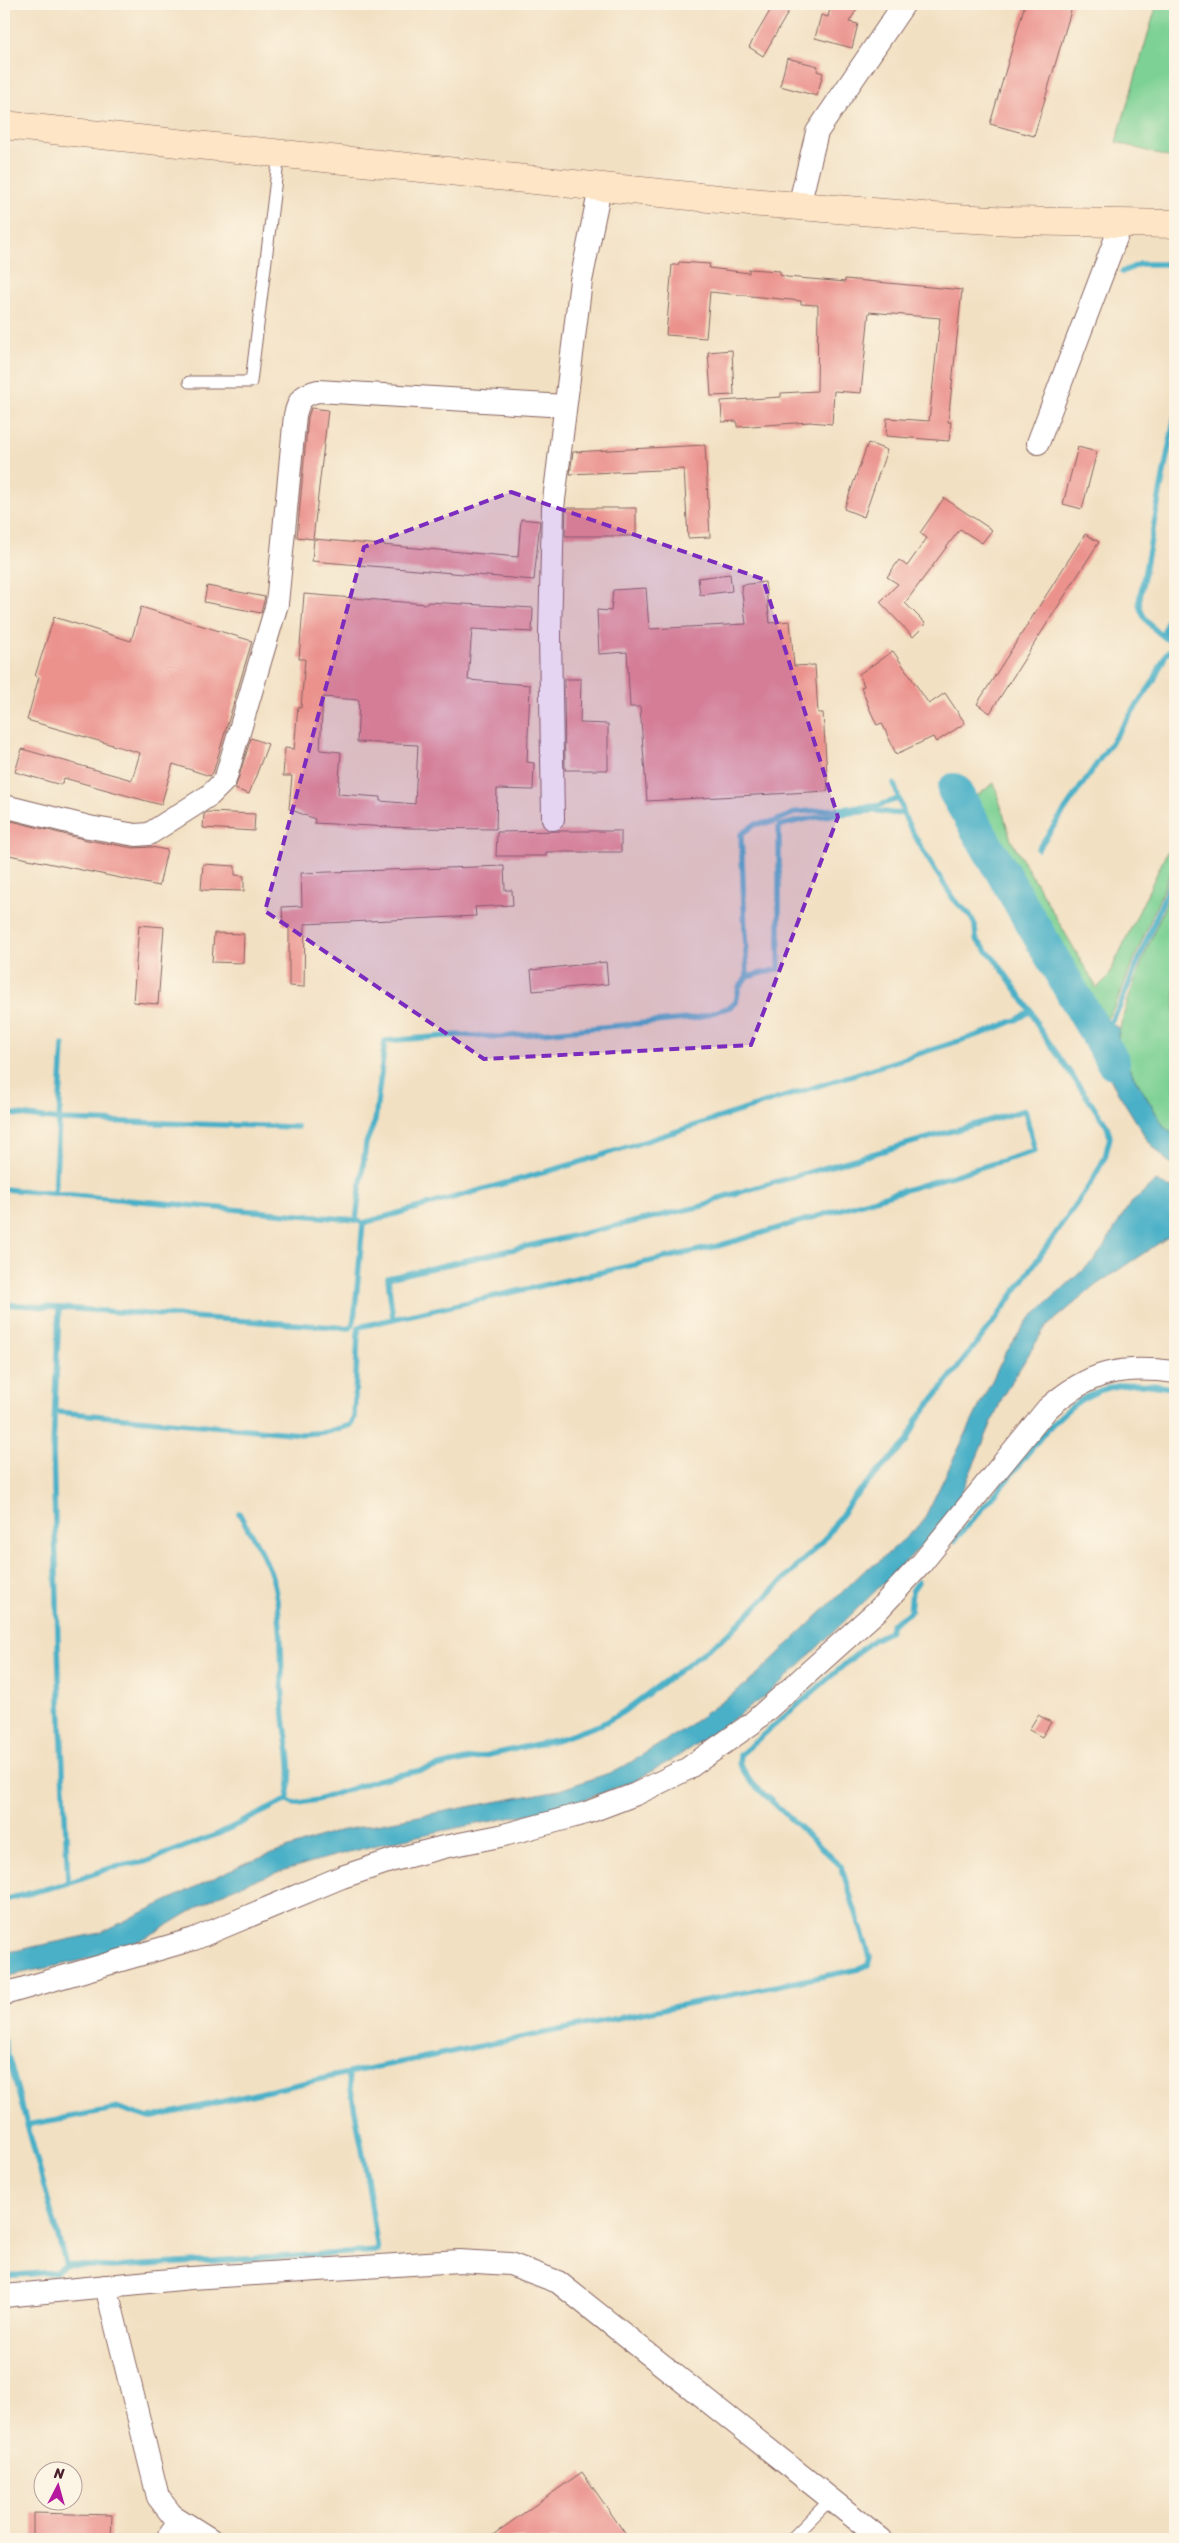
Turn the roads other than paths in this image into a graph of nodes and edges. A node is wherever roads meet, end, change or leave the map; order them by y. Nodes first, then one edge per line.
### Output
1 (904, 4) edge
2 (4, 125) edge
3 (279, 154) junction
4 (600, 188) junction
5 (799, 206) junction
6 (1122, 222) junction
7 (1175, 224) edge
8 (189, 382) dead end
9 (565, 406) junction
10 (1038, 443) dead end
11 (4, 806) edge
12 (553, 819) dead end
13 (1175, 1372) edge
14 (4, 1994) edge
15 (106, 2286) junction
16 (4, 2296) edge
17 (831, 2499) junction
18 (180, 2521) junction
19 (167, 2539) edge
20 (210, 2539) edge
21 (791, 2539) edge
22 (881, 2539) edge

1 - 5 street
2 - 3 main road
3 - 4 main road
3 - 8 lane
4 - 5 main road
4 - 9 street
5 - 6 main road
6 - 7 main road
6 - 10 street
9 - 11 street
9 - 12 street
13 - 14 street
15 - 16 street
15 - 17 street
15 - 18 street
17 - 21 lane
17 - 22 street
18 - 19 street
18 - 20 street

